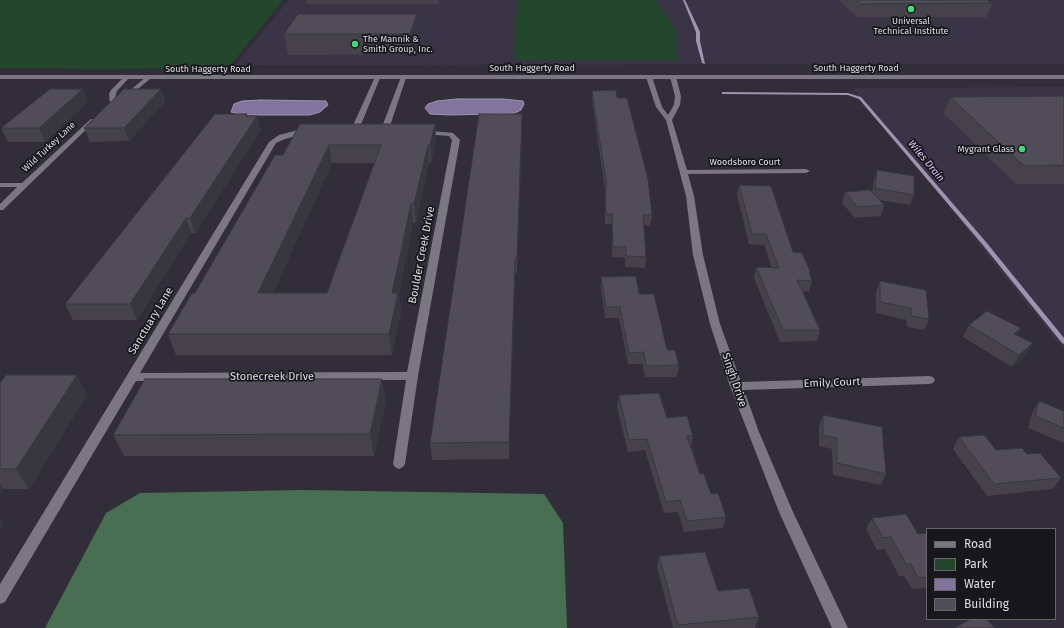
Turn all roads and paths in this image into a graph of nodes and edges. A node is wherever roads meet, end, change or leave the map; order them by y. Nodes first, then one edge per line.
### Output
1 (0, 77) edge
2 (649, 77) junction
3 (673, 77) junction
4 (1064, 77) edge
5 (126, 78) junction
6 (148, 78) junction
7 (377, 78) junction
8 (403, 78) junction
9 (98, 115) edge
10 (669, 120) junction
11 (319, 132) edge
12 (340, 132) edge
13 (354, 132) junction
14 (415, 132) edge
15 (806, 171) dead end
16 (684, 172) junction
17 (0, 185) edge
18 (24, 185) junction
19 (0, 208) edge
20 (412, 376) junction
21 (132, 378) junction
22 (929, 380) dead end
23 (736, 386) junction
24 (399, 464) dead end
25 (0, 597) edge
26 (840, 628) edge

1 - 5 street, South Haggerty Road
2 - 3 street, South Haggerty Road
2 - 8 street, South Haggerty Road
2 - 10 street, Singh Drive
3 - 4 street, South Haggerty Road
3 - 10 street
5 - 6 street, South Haggerty Road
5 - 6 street
6 - 7 street, South Haggerty Road
7 - 8 street, South Haggerty Road
7 - 13 street
8 - 13 street
9 - 18 street, Wild Turkey Lane
10 - 16 street, Singh Drive
11 - 21 street, Sanctuary Lane
12 - 13 street
14 - 20 street, Boulder Creek Drive
15 - 16 street, Woodsboro Court
16 - 23 street, Singh Drive
17 - 18 street
18 - 19 street, Wild Turkey Lane
20 - 21 street, Stonecreek Drive
20 - 24 street, Boulder Creek Drive
21 - 25 street, Sanctuary Lane
22 - 23 street, Emily Court
23 - 26 street, Singh Drive

